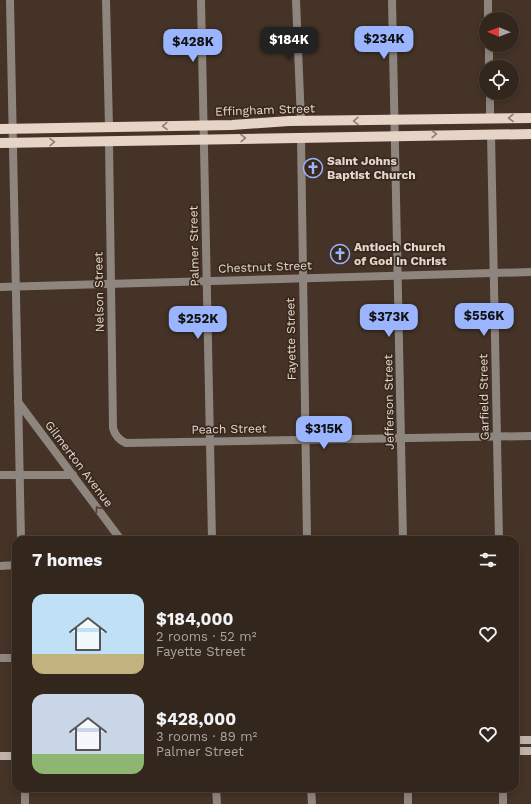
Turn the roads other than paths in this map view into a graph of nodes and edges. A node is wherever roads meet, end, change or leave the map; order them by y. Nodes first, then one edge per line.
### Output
1 (10, 0) edge
2 (106, 0) edge
3 (201, 0) edge
4 (296, 0) edge
5 (392, 0) edge
6 (488, 0) edge
7 (488, 12) edge
8 (490, 100) edge
9 (531, 118) edge
10 (490, 119) junction
11 (395, 120) junction
12 (301, 121) junction
13 (204, 126) junction
14 (109, 127) junction
15 (0, 129) edge
16 (13, 129) junction
17 (491, 134) junction
18 (531, 134) edge
19 (395, 135) junction
20 (301, 137) junction
21 (204, 139) junction
22 (109, 141) junction
23 (0, 143) edge
24 (13, 143) junction
25 (531, 272) edge
26 (493, 273) junction
27 (398, 276) junction
28 (302, 278) junction
29 (207, 281) junction
30 (111, 283) junction
31 (0, 286) edge
32 (15, 286) junction
33 (18, 402) junction
34 (497, 436) junction
35 (531, 436) edge
36 (401, 438) junction
37 (305, 440) junction
38 (121, 441) joint
39 (210, 442) junction
40 (73, 474) junction
41 (0, 475) edge
42 (20, 475) junction
43 (21, 536) edge
44 (118, 536) edge
45 (212, 536) edge
46 (307, 536) edge
47 (403, 536) edge
48 (498, 536) edge
49 (12, 565) edge
50 (0, 566) edge
51 (0, 658) edge
52 (12, 658) edge
53 (519, 740) edge
54 (531, 740) edge
55 (519, 751) edge
56 (531, 751) edge
57 (0, 756) edge
58 (12, 756) edge
59 (25, 792) edge
60 (216, 792) edge
61 (312, 792) edge
62 (408, 792) edge
63 (503, 792) edge
64 (25, 804) edge
65 (217, 804) edge
66 (312, 804) edge
67 (408, 804) edge
68 (503, 804) edge

1 - 16 street
2 - 14 street
3 - 13 street, Palmer Street
4 - 12 street
5 - 11 street, Jefferson Street
6 - 7 street
8 - 10 street
9 -> 10 main road, Effingham Street
10 - 11 main road, Effingham Street
11 -> 12 main road, Effingham Street
11 - 19 street, Jefferson Street
12 - 13 main road, Effingham Street
13 -> 14 main road, Effingham Street
13 - 21 street, Palmer Street
14 - 16 main road, Effingham Street
15 - 16 main road, Effingham Street
16 - 24 street
17 - 18 main road
19 -> 17 main road
17 - 26 street, Garfield Street
19 - 20 main road
19 - 27 street, Jefferson Street
21 -> 20 main road
20 - 28 street, Fayette Street
21 - 22 main road
21 - 29 street, Palmer Street
24 -> 22 main road
22 - 30 street, Nelson Street
23 - 24 main road
24 - 32 street
25 - 26 street, Chestnut Street
26 - 27 street, Chestnut Street
26 - 34 street, Garfield Street
27 - 28 street, Chestnut Street
27 - 36 street, Jefferson Street
28 - 29 street, Chestnut Street
28 - 37 street, Fayette Street
29 - 30 street, Chestnut Street
29 - 39 street, Palmer Street
30 - 32 street, Chestnut Street
30 - 38 street, Nelson Street
31 - 32 street, Chestnut Street
32 - 33 street
33 - 40 street, Gilmerton Avenue
33 - 42 street
34 - 35 street, Peach Street
34 - 36 street, Peach Street
34 - 48 street, Garfield Street
36 - 37 street, Peach Street
36 - 47 street, Jefferson Street
37 - 39 street, Peach Street
37 - 46 street, Fayette Street
38 - 39 street, Peach Street
39 - 45 street, Palmer Street
40 - 42 street
44 -> 40 street, Gilmerton Avenue
41 - 42 street
42 - 43 street
49 - 50 street
51 - 52 street
53 - 54 main road
55 - 56 main road
57 - 58 main road
59 - 64 street
60 - 65 street
61 - 66 street
62 - 67 street
63 - 68 street

